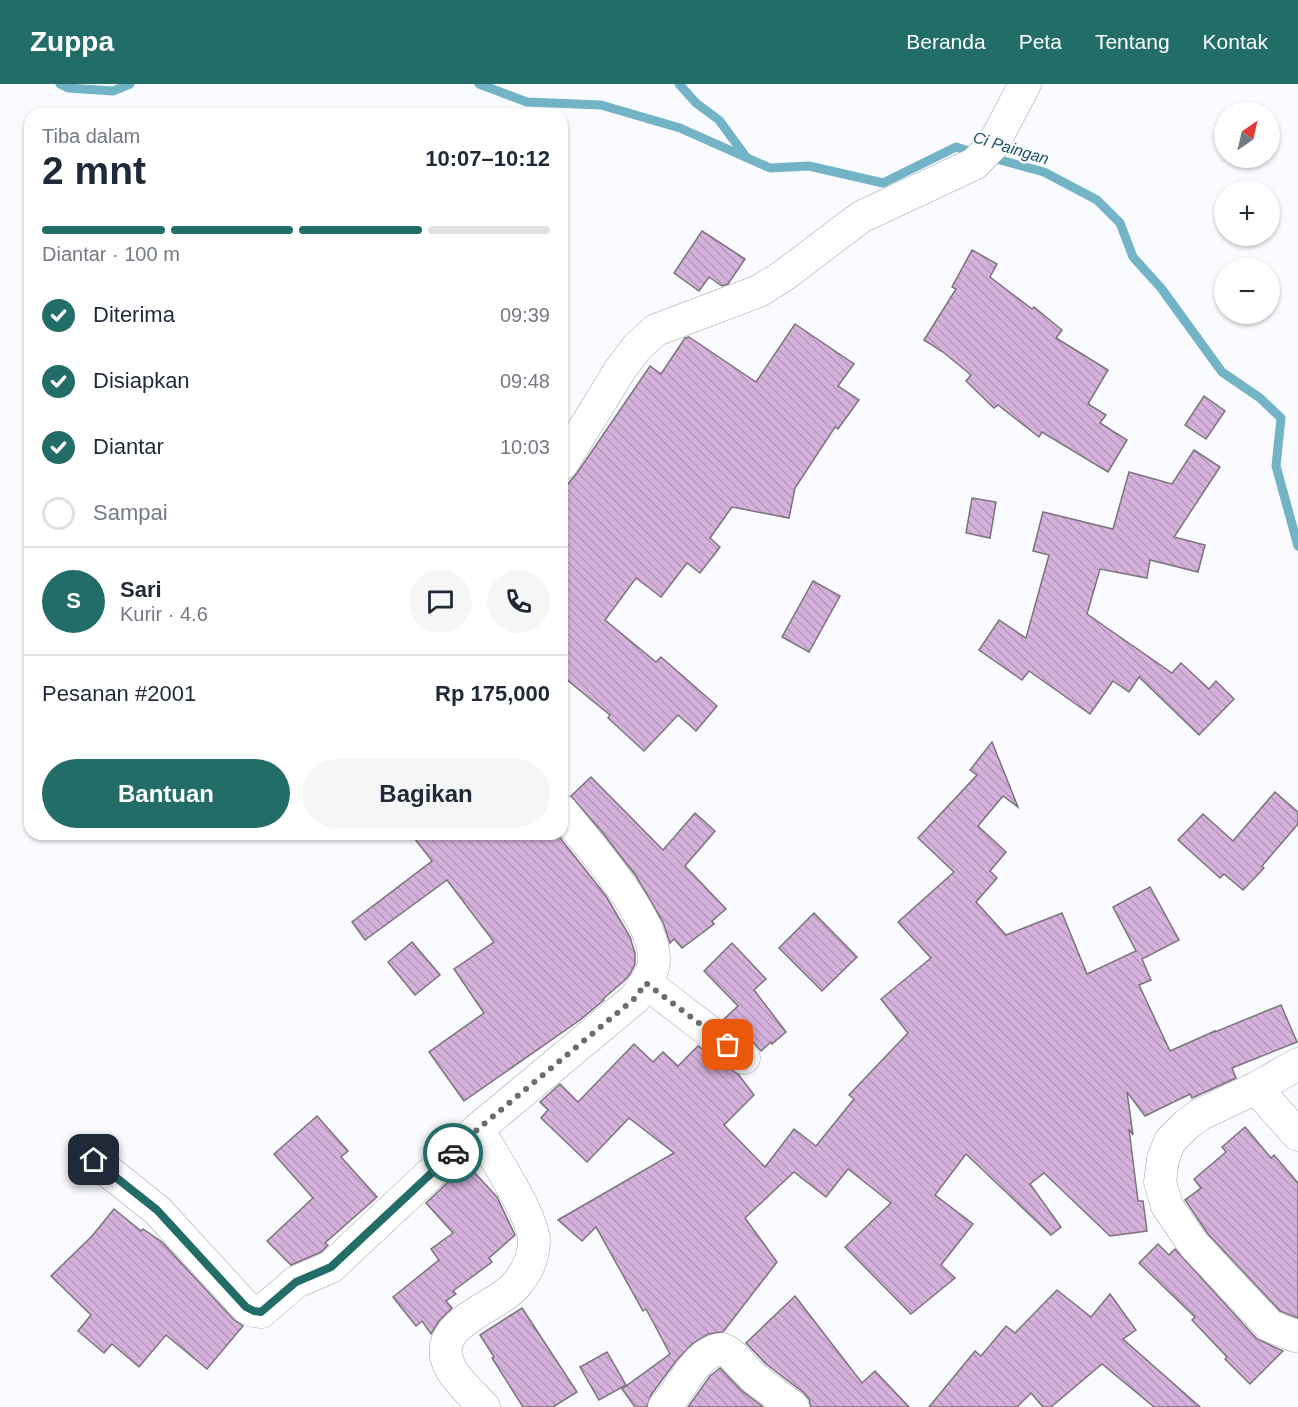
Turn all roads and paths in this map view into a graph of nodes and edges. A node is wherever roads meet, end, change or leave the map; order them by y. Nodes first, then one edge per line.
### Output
1 (1025, 84) edge
2 (568, 454) edge
3 (568, 819) edge
4 (646, 983) junction
5 (744, 1058) dead end
6 (1298, 1064) edge
7 (1256, 1088) junction
8 (478, 1129) junction
9 (1298, 1135) edge
10 (94, 1160) dead end
11 (1298, 1335) edge
12 (484, 1407) edge
13 (664, 1407) edge
14 (793, 1407) edge

1 - 2 street
3 - 4 street
4 - 5 street
4 - 8 street
6 - 7 street
7 - 9 street
7 - 11 street
8 - 10 street
8 - 12 street
13 - 14 street

